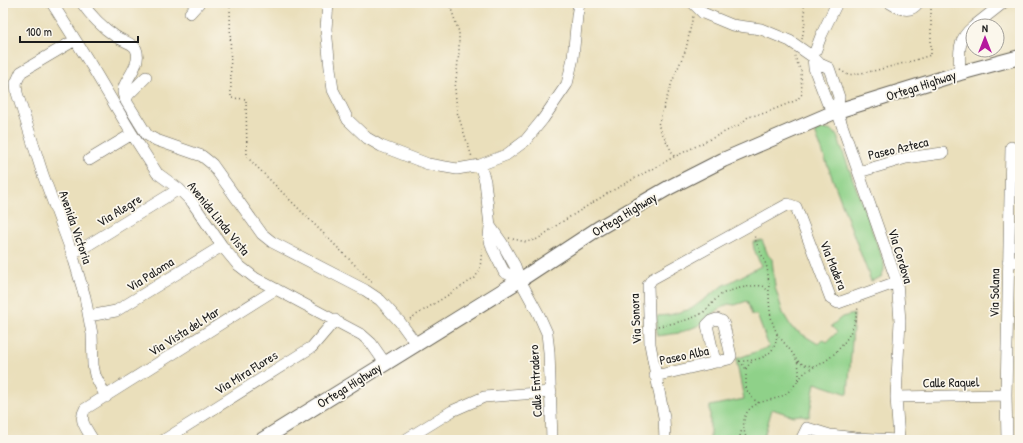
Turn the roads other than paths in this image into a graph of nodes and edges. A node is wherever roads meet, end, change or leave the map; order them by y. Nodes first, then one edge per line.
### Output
1 (52, 3) edge
2 (82, 3) edge
3 (199, 3) edge
4 (328, 3) edge
5 (579, 3) edge
6 (837, 3) edge
7 (890, 3) edge
8 (918, 3) edge
9 (1004, 3) edge
10 (695, 4) edge
11 (190, 13) dead end
12 (984, 18) edge
13 (965, 34) edge
14 (75, 40) junction
15 (813, 57) junction
16 (1020, 57) edge
17 (960, 73) junction
18 (146, 77) dead end
19 (126, 101) junction
20 (838, 111) junction
21 (132, 134) junction
22 (1011, 147) dead end
23 (943, 153) dead end
24 (89, 160) dead end
25 (478, 166) junction
26 (859, 172) junction
27 (179, 189) junction
28 (788, 204) joint
29 (490, 226) junction
30 (502, 243) junction
31 (222, 246) junction
32 (492, 248) junction
33 (72, 253) junction
34 (1008, 262) junction
35 (1020, 262) edge
36 (520, 280) junction
37 (897, 282) junction
38 (276, 289) junction
39 (89, 316) junction
40 (335, 320) junction
41 (416, 344) junction
42 (719, 362) junction
43 (385, 363) junction
44 (655, 376) junction
45 (551, 392) junction
46 (1006, 395) junction
47 (106, 397) junction
48 (896, 397) junction
49 (819, 436) edge
50 (93, 440) edge
51 (164, 440) edge
52 (262, 440) edge
53 (405, 440) edge
54 (552, 440) edge
55 (665, 440) edge
56 (800, 440) edge
57 (899, 440) edge
58 (1007, 440) edge

1 - 14 street, Avenida Linda Vista
2 - 19 street
3 - 11 street
4 - 25 street
5 - 25 street
6 - 15 street
7 - 8 street
9 - 12 street
10 - 15 street, Via Cordova
13 - 17 street
14 - 21 street, Avenida Linda Vista
14 - 33 street, Avenida Victoria
15 - 20 street, Via Cordova
16 - 17 main road, Ortega Highway
17 - 20 main road, Ortega Highway
18 - 19 street
19 - 41 street
20 - 26 street, Via Cordova
20 - 36 main road, Ortega Highway
21 - 24 street
21 - 27 street, Avenida Linda Vista
22 - 34 street, Via Solana
23 - 26 street, Paseo Azteca
25 - 29 street, Calle Entradero
26 - 37 street, Via Cordova
27 - 31 street, Avenida Linda Vista
27 - 33 street, Via Alegre
28 - 37 street, Via Madera
28 - 44 street, Via Sonora
29 - 30 street, Calle Entradero
29 - 32 street, Calle Entradero
30 - 32 street
30 - 36 street, Calle Entradero
31 - 38 street, Avenida Linda Vista
31 - 39 street, Via Paloma
32 - 36 street, Calle Entradero
33 - 39 street, Avenida Victoria
34 - 35 street
34 - 46 street, Via Solana
36 - 41 main road, Ortega Highway
36 - 45 street, Calle Entradero
37 - 48 street, Via Cordova
38 - 40 street, Avenida Linda Vista
38 - 47 street, Via Vista del Mar
39 - 47 street, Avenida Victoria
40 - 43 street, Avenida Linda Vista
40 - 51 street, Via Mira Flores
41 - 43 main road, Ortega Highway
42 - 42 street, Paseo Alba
42 - 44 street, Paseo Alba
43 - 52 main road, Ortega Highway
44 - 55 street, Via Sonora
45 - 53 street
45 - 54 street, Calle Entradero
46 - 48 street, Calle Raquel
46 - 58 street, Via Solana
47 - 50 street
48 - 57 street, Via Cordova
49 - 56 street
49 - 57 street

